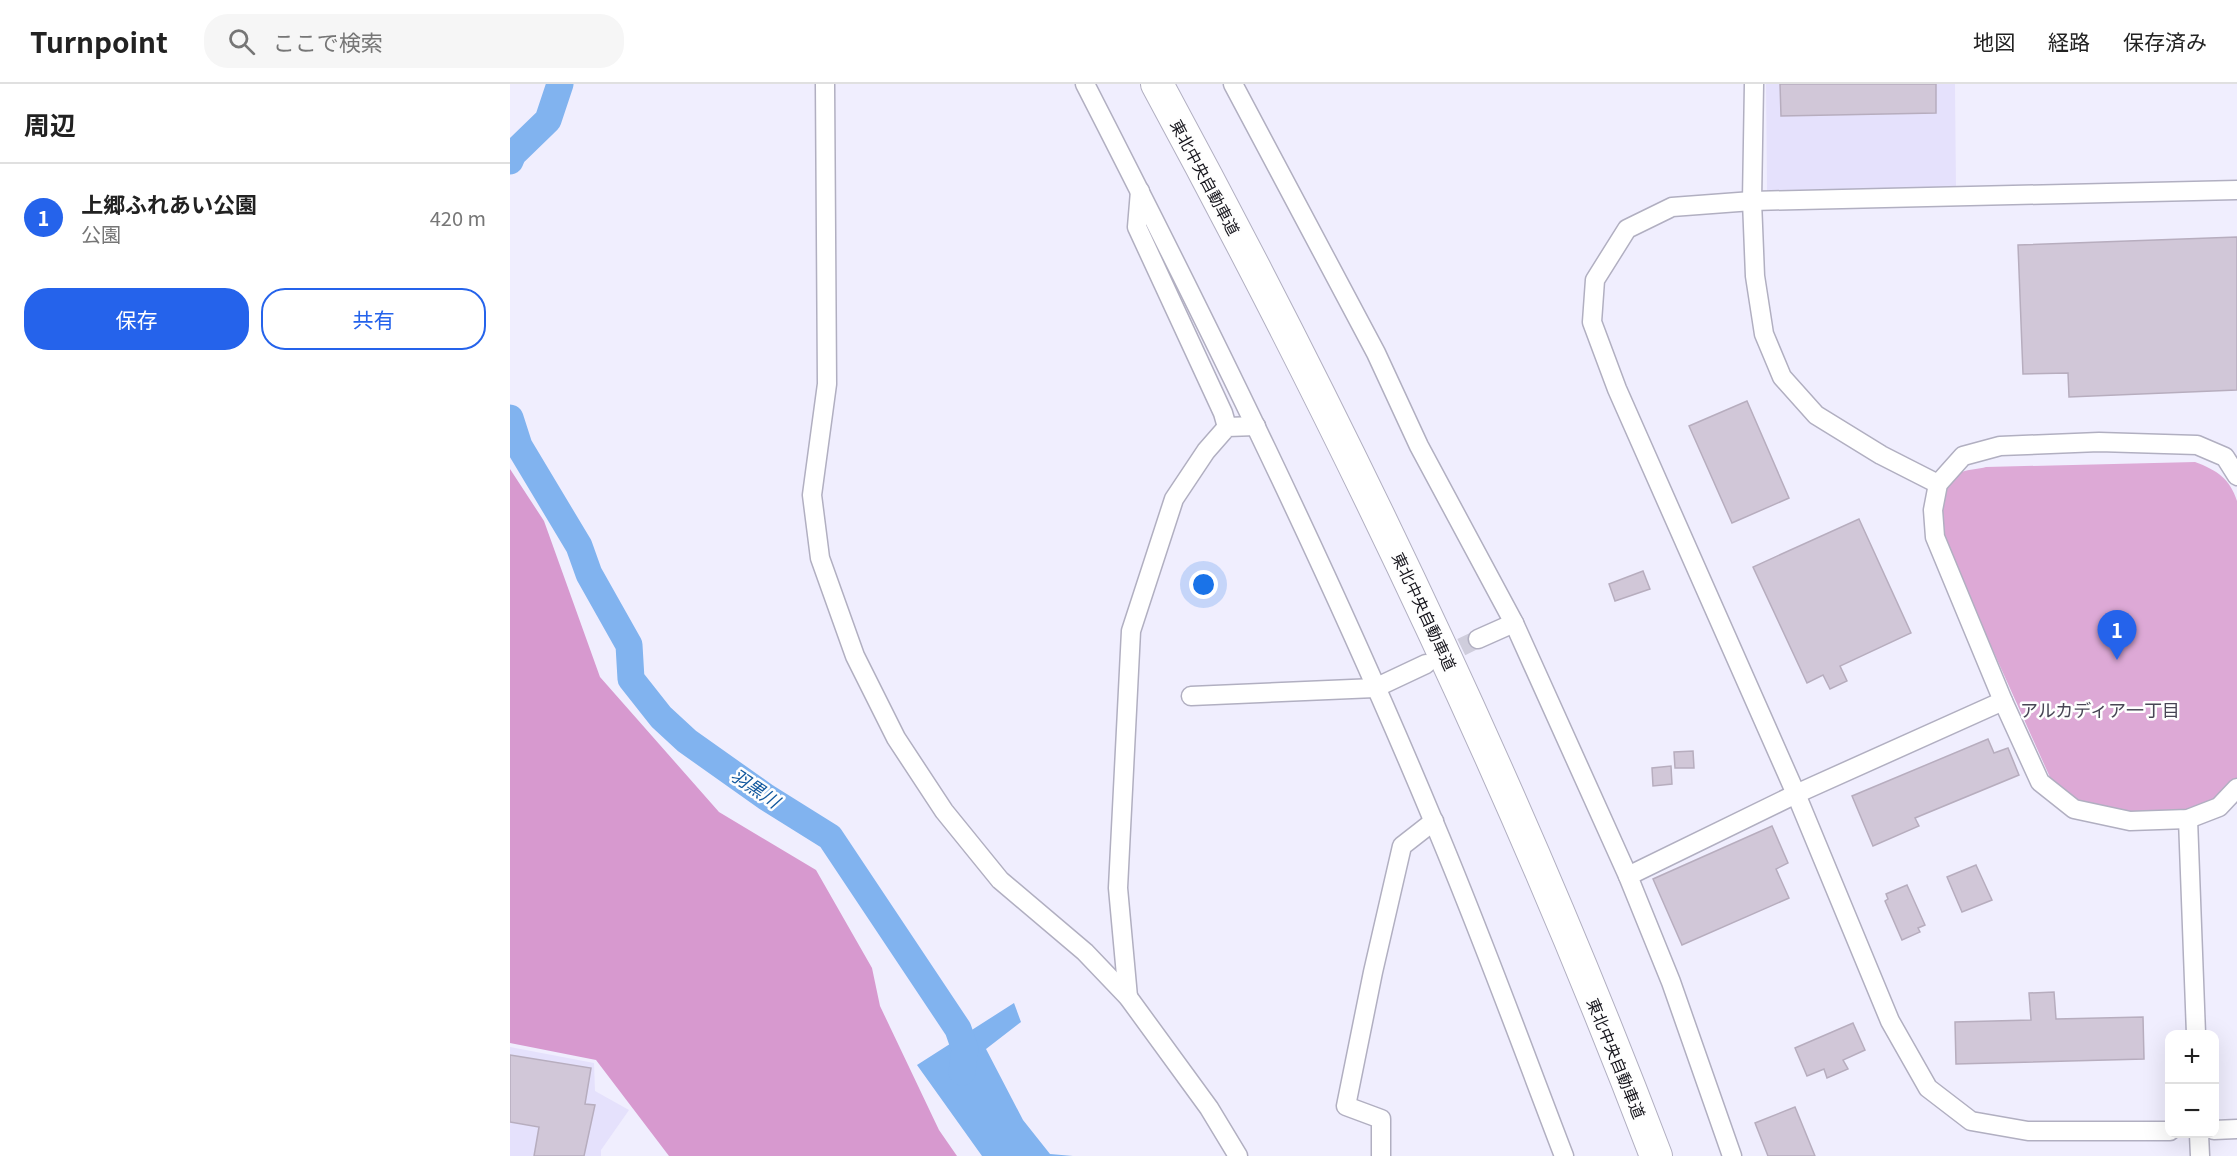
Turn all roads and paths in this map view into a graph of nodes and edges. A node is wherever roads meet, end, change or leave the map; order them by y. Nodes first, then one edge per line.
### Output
1 (825, 84) edge
2 (1085, 84) edge
3 (1157, 84) edge
4 (1174, 84) edge
5 (1233, 84) edge
6 (1754, 84) edge
7 (1140, 190) junction
8 (2237, 190) edge
9 (1752, 201) junction
10 (1256, 426) junction
11 (1227, 427) junction
12 (2237, 476) edge
13 (1938, 484) junction
14 (1514, 623) junction
15 (1478, 639) tunnel mouth
16 (1426, 664) tunnel mouth
17 (1375, 688) junction
18 (1191, 696) dead end
19 (2003, 701) junction
20 (2237, 788) edge
21 (1796, 794) junction
22 (2188, 819) junction
23 (1434, 821) junction
24 (1628, 876) junction
25 (1128, 997) junction
26 (2196, 1030) edge
27 (2237, 1129) edge
28 (2219, 1130) edge
29 (2165, 1131) edge
30 (2199, 1138) edge
31 (1238, 1156) edge
32 (1381, 1156) edge
33 (1564, 1156) edge
34 (1656, 1156) edge
35 (1671, 1156) edge
36 (1732, 1156) edge
37 (2199, 1156) edge

1 - 25 street
2 - 7 street
3 - 34 highway, 東北中央自動車道
4 - 35 highway, 東北中央自動車道
5 - 14 street
6 - 9 street
7 - 10 street
7 - 11 street
8 - 9 street
9 - 13 street
9 - 21 street
10 - 11 street
10 - 17 street
11 - 25 street
12 - 13 street
13 - 19 street
14 - 15 street
14 - 24 street
16 - 17 street
17 - 18 street
17 - 23 street
19 - 21 street
19 - 22 street
20 - 22 street
21 - 24 street
21 - 29 street
22 - 26 street
23 - 32 street
23 - 33 street
24 - 36 street
25 - 31 street
27 - 28 street
30 - 37 street

